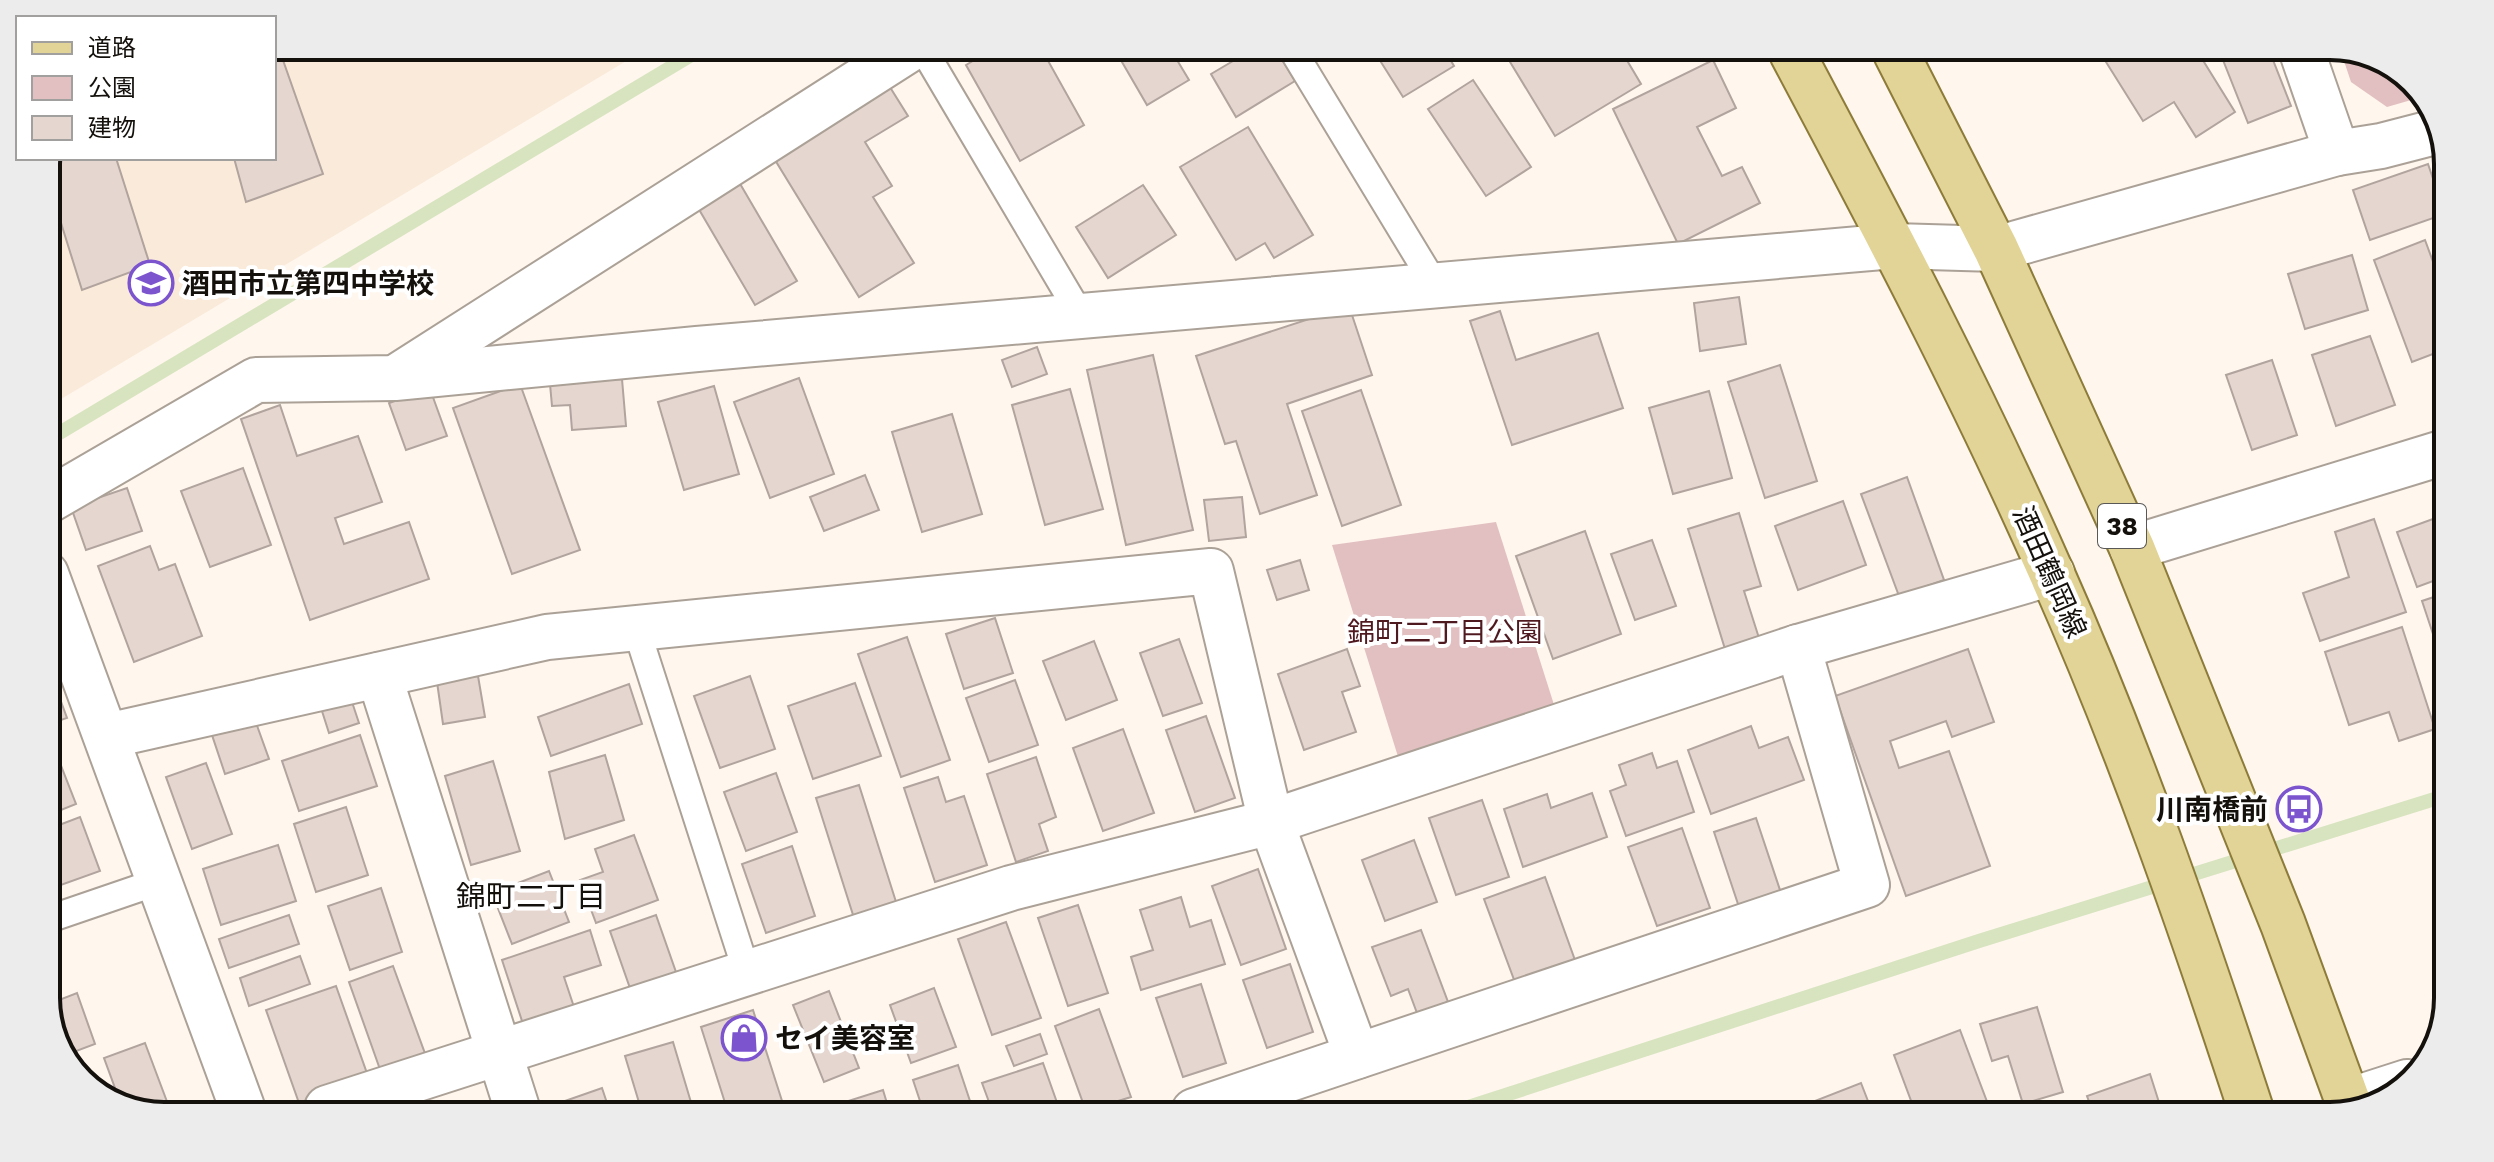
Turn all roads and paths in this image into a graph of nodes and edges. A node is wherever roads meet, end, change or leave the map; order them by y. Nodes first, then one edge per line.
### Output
1 (893, 60) edge
2 (930, 60) edge
3 (1298, 60) edge
4 (1796, 60) edge
5 (1900, 60) edge
6 (2305, 60) edge
7 (2429, 134) edge
8 (2337, 153) junction
9 (1894, 246) junction
10 (1996, 249) junction
11 (1435, 285) junction
12 (1081, 316) junction
13 (395, 378) junction
14 (2434, 455) edge
15 (60, 494) edge
16 (2132, 548) junction
17 (2052, 573) junction
18 (60, 611) edge
19 (636, 628) junction
20 (1798, 647) junction
21 (379, 675) junction
22 (107, 736) junction
23 (1271, 822) junction
24 (160, 881) junction
25 (60, 915) edge
26 (747, 973) junction
27 (499, 1053) junction
28 (1357, 1056) junction
29 (2348, 1100) edge
30 (240, 1102) edge
31 (346, 1102) edge
32 (515, 1102) edge
33 (1221, 1102) edge
34 (2248, 1102) edge

1 - 13 street
2 - 12 lane
3 - 11 lane
4 - 9 main road, 酒田鶴岡線
5 - 10 main road, 38
6 - 8 street
7 - 8 street
8 - 10 street
9 - 10 street
9 - 11 street
9 - 17 main road, 酒田鶴岡線
10 - 16 main road, 38
11 - 12 street
12 - 13 street
13 - 15 street
14 - 16 street
16 - 29 main road, 38
17 - 20 street
17 - 34 main road, 酒田鶴岡線
18 - 22 street
19 - 21 street
19 - 23 street
19 - 26 lane
20 - 23 street
20 - 28 street
21 - 22 street
21 - 27 street
22 - 24 street
23 - 26 street
23 - 28 street
24 - 25 lane
24 - 30 street
26 - 27 street
27 - 31 street
27 - 32 street
28 - 33 street

